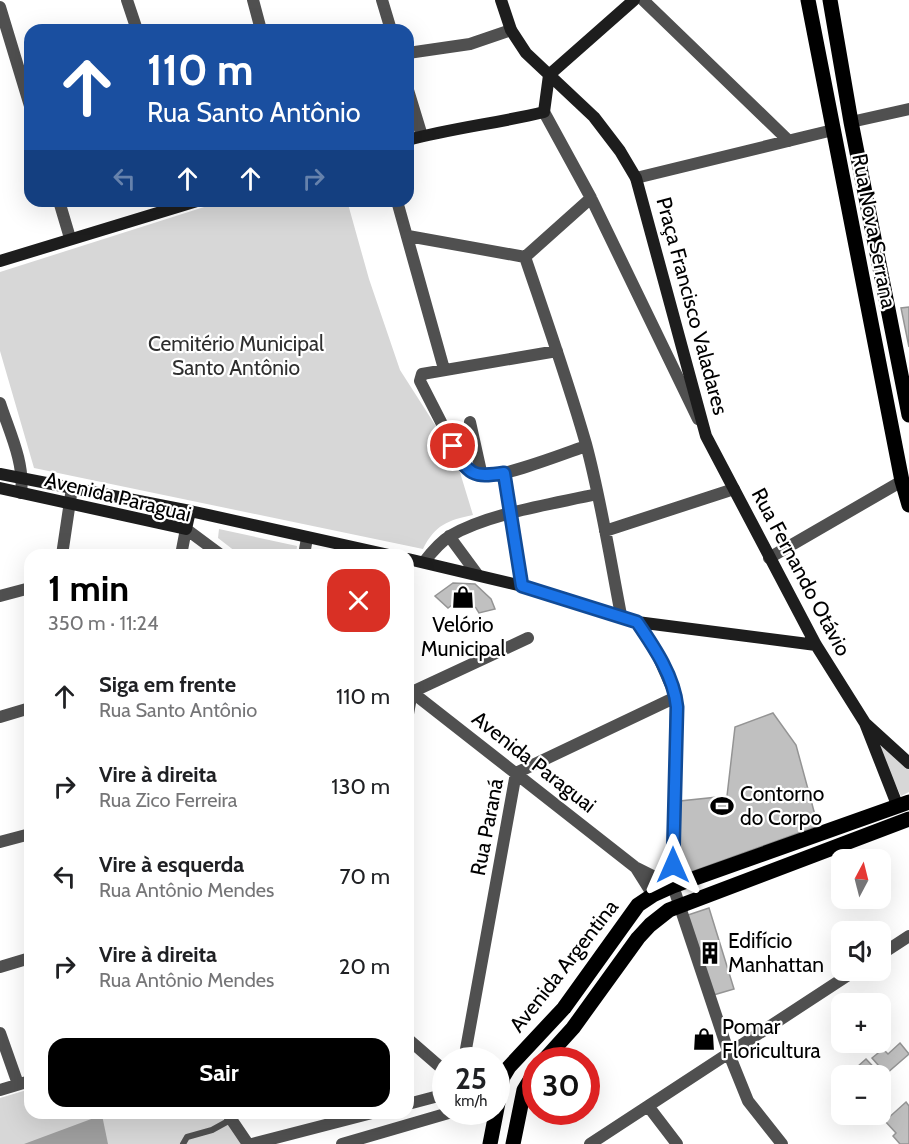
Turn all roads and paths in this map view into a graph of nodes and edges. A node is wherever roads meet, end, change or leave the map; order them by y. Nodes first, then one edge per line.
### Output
1 (127, 0) edge
2 (253, 0) edge
3 (382, 0) edge
4 (501, 0) edge
5 (634, 0) edge
6 (643, 0) edge
7 (807, 0) edge
8 (830, 0) edge
9 (0, 7) edge
10 (135, 24) edge
11 (259, 24) edge
12 (388, 24) edge
13 (511, 30) junction
14 (414, 52) edge
15 (549, 75) junction
16 (24, 86) edge
17 (909, 109) edge
18 (414, 110) edge
19 (544, 112) junction
20 (851, 122) junction
21 (833, 130) junction
22 (422, 136) junction
23 (414, 138) edge
24 (789, 141) junction
25 (636, 178) junction
26 (591, 198) junction
27 (61, 207) edge
28 (176, 207) edge
29 (399, 207) edge
30 (408, 236) junction
31 (70, 238) junction
32 (525, 257) junction
33 (0, 261) edge
34 (557, 351) junction
35 (444, 369) junction
36 (0, 403) edge
37 (909, 415) edge
38 (470, 422) dead end
39 (706, 436) junction
40 (586, 446) junction
41 (504, 473) junction
42 (0, 474) edge
43 (482, 476) junction
44 (23, 479) junction
45 (902, 482) junction
46 (72, 488) junction
47 (0, 489) edge
48 (734, 489) junction
49 (21, 493) junction
50 (597, 494) junction
51 (70, 503) junction
52 (909, 505) edge
53 (190, 511) junction
54 (512, 514) junction
55 (186, 530) junction
56 (605, 531) junction
57 (448, 536) junction
58 (307, 538) junction
59 (63, 549) edge
60 (183, 549) edge
61 (213, 549) edge
62 (305, 549) edge
63 (360, 549) edge
64 (769, 558) junction
65 (414, 560) edge
66 (424, 562) junction
67 (477, 574) junction
68 (522, 586) junction
69 (24, 590) edge
70 (0, 596) edge
71 (621, 615) junction
72 (637, 622) junction
73 (528, 638) dead end
74 (816, 645) junction
75 (414, 689) edge
76 (414, 694) edge
77 (676, 697) junction
78 (24, 710) edge
79 (0, 717) edge
80 (865, 723) junction
81 (909, 763) edge
82 (516, 773) junction
83 (903, 805) edge
84 (909, 819) edge
85 (24, 836) edge
86 (814, 837) junction
87 (0, 842) edge
88 (821, 854) junction
89 (635, 867) junction
90 (673, 886) junction
91 (653, 895) junction
92 (679, 906) junction
93 (909, 936) edge
94 (891, 948) edge
95 (24, 960) edge
96 (0, 968) edge
97 (839, 981) edge
98 (0, 1033) edge
99 (414, 1044) edge
100 (466, 1047) edge
101 (556, 1047) edge
102 (729, 1054) junction
103 (432, 1060) edge
104 (510, 1066) edge
105 (24, 1083) edge
106 (0, 1090) edge
107 (432, 1098) edge
108 (522, 1100) edge
109 (414, 1102) edge
110 (648, 1106) junction
111 (432, 1118) edge
112 (226, 1119) edge
113 (232, 1119) edge
114 (348, 1119) edge
115 (494, 1125) edge
116 (183, 1144) edge
117 (250, 1144) edge
118 (342, 1144) edge
119 (490, 1144) edge
120 (513, 1144) edge
121 (590, 1144) edge
122 (677, 1144) edge
123 (782, 1144) edge

1 - 10 street
2 - 11 street
3 - 12 street
4 - 13 street, Praça Francisco Valadares
5 - 15 street
6 - 24 street
7 - 21 main road, Rua Nova Serrana
8 - 20 main road, Rua Nova Serrana
9 - 16 street
13 - 14 street
13 - 15 street, Praça Francisco Valadares
15 - 19 street
15 - 25 street, Praça Francisco Valadares
17 - 20 street
18 - 22 street
19 - 22 street
19 - 26 street, Praça Francisco Valadares
20 - 37 main road, Rua Nova Serrana
21 - 24 street
21 - 45 main road, Rua Nova Serrana
22 - 23 street
24 - 25 street
25 - 39 street, Praça Francisco Valadares
26 - 32 street
26 - 39 street, Praça Francisco Valadares
27 - 31 street
28 - 31 street
29 - 30 street
30 - 32 street
30 - 35 street
31 - 33 street
32 - 34 street
34 - 35 street
34 - 40 street
35 - 43 street
36 - 44 street
38 - 43 street
39 - 48 street, Rua Fernando Otávio
40 - 41 street
40 - 50 street
41 - 43 street
41 - 54 street
42 - 44 street, Avenida Paraguai
44 - 46 street, Avenida Paraguai
44 - 49 street
45 - 52 main road, Rua Nova Serrana
45 - 64 street
46 - 51 street
46 - 53 street, Avenida Paraguai
47 - 49 street, Avenida Paraguai
48 - 56 street
48 - 64 street, Rua Fernando Otávio
49 - 51 street, Avenida Paraguai
50 - 54 street
50 - 56 street
51 - 55 street, Avenida Paraguai
51 - 59 street
53 - 55 street
53 - 58 street, Avenida Paraguai
54 - 57 street
54 - 68 street
55 - 60 street
55 - 61 street, Avenida Paraguai
56 - 71 street
57 - 66 street
57 - 67 street
58 - 62 street
58 - 63 street, Avenida Paraguai
64 - 74 street, Rua Fernando Otávio
65 - 66 street
66 - 67 street
67 - 68 street
68 - 71 street
69 - 70 street
71 - 72 street
72 - 74 street
72 - 77 street
73 - 75 street
74 - 80 street, Rua Fernando Otávio
76 - 82 street, Avenida Paraguai
77 - 82 street, Rua Paraná
77 - 90 street
78 - 79 street
80 - 81 street
80 - 83 street
82 - 89 street, Avenida Paraguai
82 - 100 street, Rua Paraná
83 - 86 main road, Avenida Argentina
84 - 88 main road, Avenida Argentina
85 - 87 street
86 - 88 lane
86 - 90 main road, Avenida Argentina
88 - 92 main road, Avenida Argentina
89 - 90 street, Avenida Paraguai
89 - 91 street, Avenida Paraguai
90 - 91 main road, Avenida Argentina
90 - 92 street
91 - 104 main road, Avenida Argentina
92 - 101 main road, Avenida Argentina
92 - 102 street
93 - 94 street
95 - 96 street
97 - 102 street
98 - 105 street
99 - 103 street
102 - 110 street
102 - 123 street
105 - 106 street
107 - 109 street
108 - 120 main road
110 - 121 street
110 - 122 street
111 - 118 street
112 - 116 lane
113 - 117 street
114 - 117 street
115 - 119 main road

